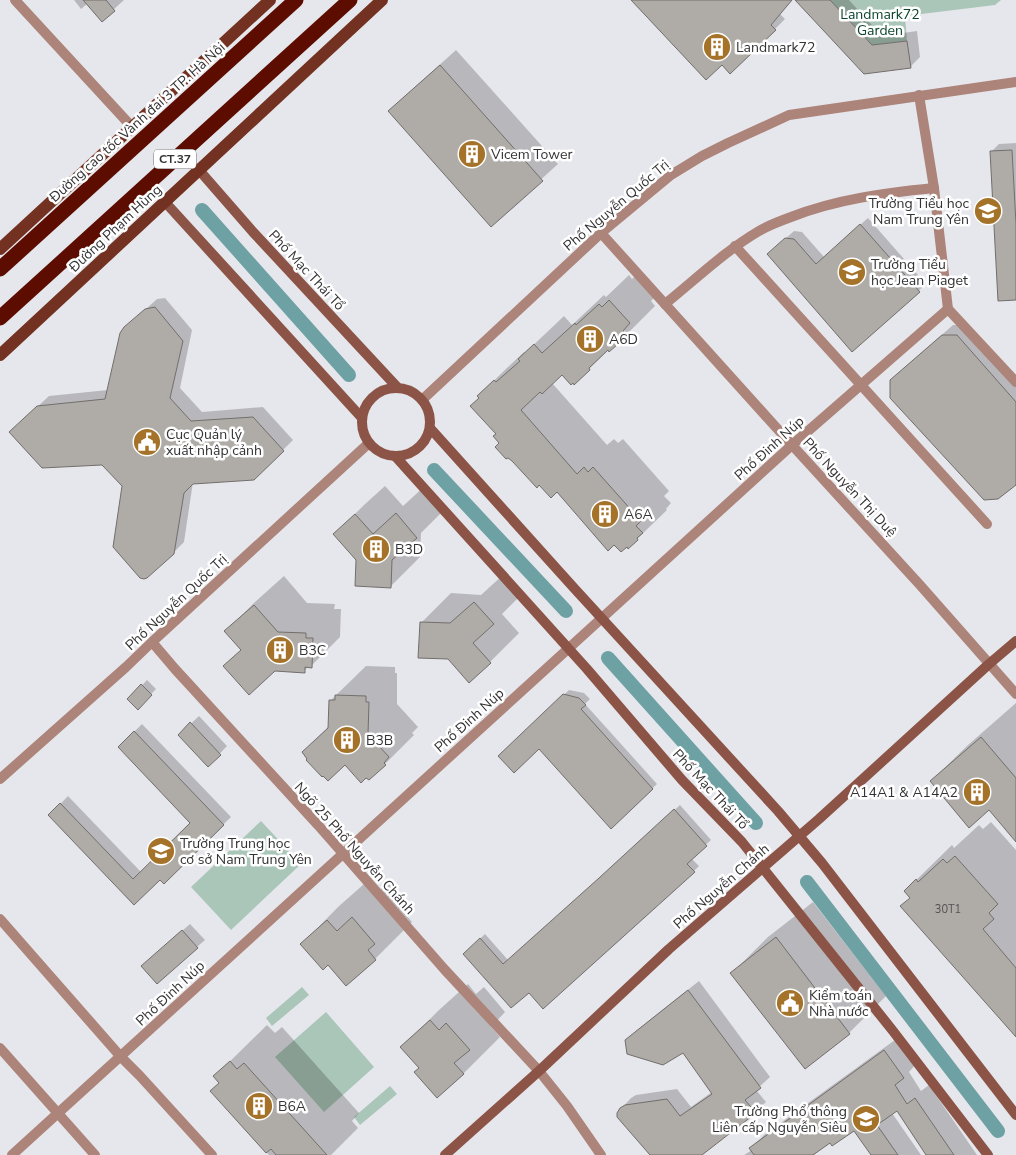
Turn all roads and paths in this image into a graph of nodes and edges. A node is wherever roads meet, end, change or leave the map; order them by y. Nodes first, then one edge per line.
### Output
1 (15, 0) edge
2 (270, 0) edge
3 (296, 0) edge
4 (350, 0) edge
5 (382, 0) edge
6 (1016, 82) edge
7 (920, 95) junction
8 (132, 127) junction
9 (199, 170) junction
10 (934, 188) junction
11 (165, 202) junction
12 (602, 233) junction
13 (735, 246) junction
14 (0, 248) edge
15 (0, 269) edge
16 (665, 304) junction
17 (948, 309) junction
18 (0, 318) edge
19 (0, 355) edge
20 (1016, 382) edge
21 (861, 386) junction
22 (396, 387) junction
23 (423, 399) junction
24 (362, 418) junction
25 (430, 428) junction
26 (369, 443) junction
27 (792, 445) junction
28 (395, 456) junction
29 (987, 524) dead end
30 (602, 618) junction
31 (1016, 641) edge
32 (152, 642) junction
33 (569, 649) junction
34 (989, 664) junction
35 (1016, 694) edge
36 (0, 779) edge
37 (799, 836) junction
38 (343, 854) junction
39 (762, 869) junction
40 (0, 919) edge
41 (0, 1048) edge
42 (122, 1057) junction
43 (538, 1071) junction
44 (58, 1114) junction
45 (1016, 1115) edge
46 (12, 1155) edge
47 (95, 1155) edge
48 (212, 1155) edge
49 (445, 1155) edge
50 (601, 1155) edge
51 (988, 1155) edge

1 - 8 street
2 - 8 main road
3 - 15 highway, Đường cao tốc Vành đai 3 TP. Hà Nội / CT.37
4 - 18 highway, CT.37
5 - 9 main road, Đường Phạm Hùng
6 - 7 street, Phố Nguyễn Quốc Trị
7 - 10 street
7 - 12 street, Phố Nguyễn Quốc Trị
8 - 14 main road
9 - 11 main road, Đường Phạm Hùng
9 - 22 street, Phố Mạc Thái Tổ
10 - 13 street
10 - 17 street
11 - 19 main road, Đường Phạm Hùng
11 - 24 street
12 - 16 street, Phố Nguyễn Thị Duệ
12 - 23 street, Phố Nguyễn Quốc Trị
13 - 16 street
13 - 21 street
16 - 27 street, Phố Nguyễn Thị Duệ
17 - 20 street
17 - 21 street, Phố Đinh Núp
21 - 27 street, Phố Đinh Núp
21 - 29 street
22 - 23 street
22 - 24 street
23 - 25 street
24 - 26 street
25 - 28 street
25 - 30 street
26 - 28 street
26 - 32 street, Phố Nguyễn Quốc Trị
27 - 30 street, Phố Đinh Núp
27 - 34 street, Phố Nguyễn Thị Duệ
28 - 33 street, Phố Mạc Thái Tổ
30 - 33 street, Phố Đinh Núp
30 - 37 street
31 - 34 street, Phố Nguyễn Chánh
32 - 36 street, Phố Nguyễn Quốc Trị
32 - 38 street, Ngõ 25 Phố Nguyễn Chánh
33 - 38 street, Phố Đinh Núp
33 - 39 street, Phố Mạc Thái Tổ
34 - 35 street, Phố Nguyễn Thị Duệ
34 - 37 street, Phố Nguyễn Chánh
37 - 39 street, Phố Nguyễn Chánh
37 - 45 street
38 - 42 street, Phố Đinh Núp
38 - 43 street, Ngõ 25 Phố Nguyễn Chánh
39 - 43 street, Phố Nguyễn Chánh
39 - 51 street, Phố Mạc Thái Tổ
40 - 42 street
41 - 44 street
42 - 44 street, Phố Đinh Núp
42 - 48 street
43 - 49 street, Phố Nguyễn Chánh
43 - 50 street, Ngõ 25 Phố Nguyễn Chánh
44 - 46 street, Phố Đinh Núp
44 - 47 street

